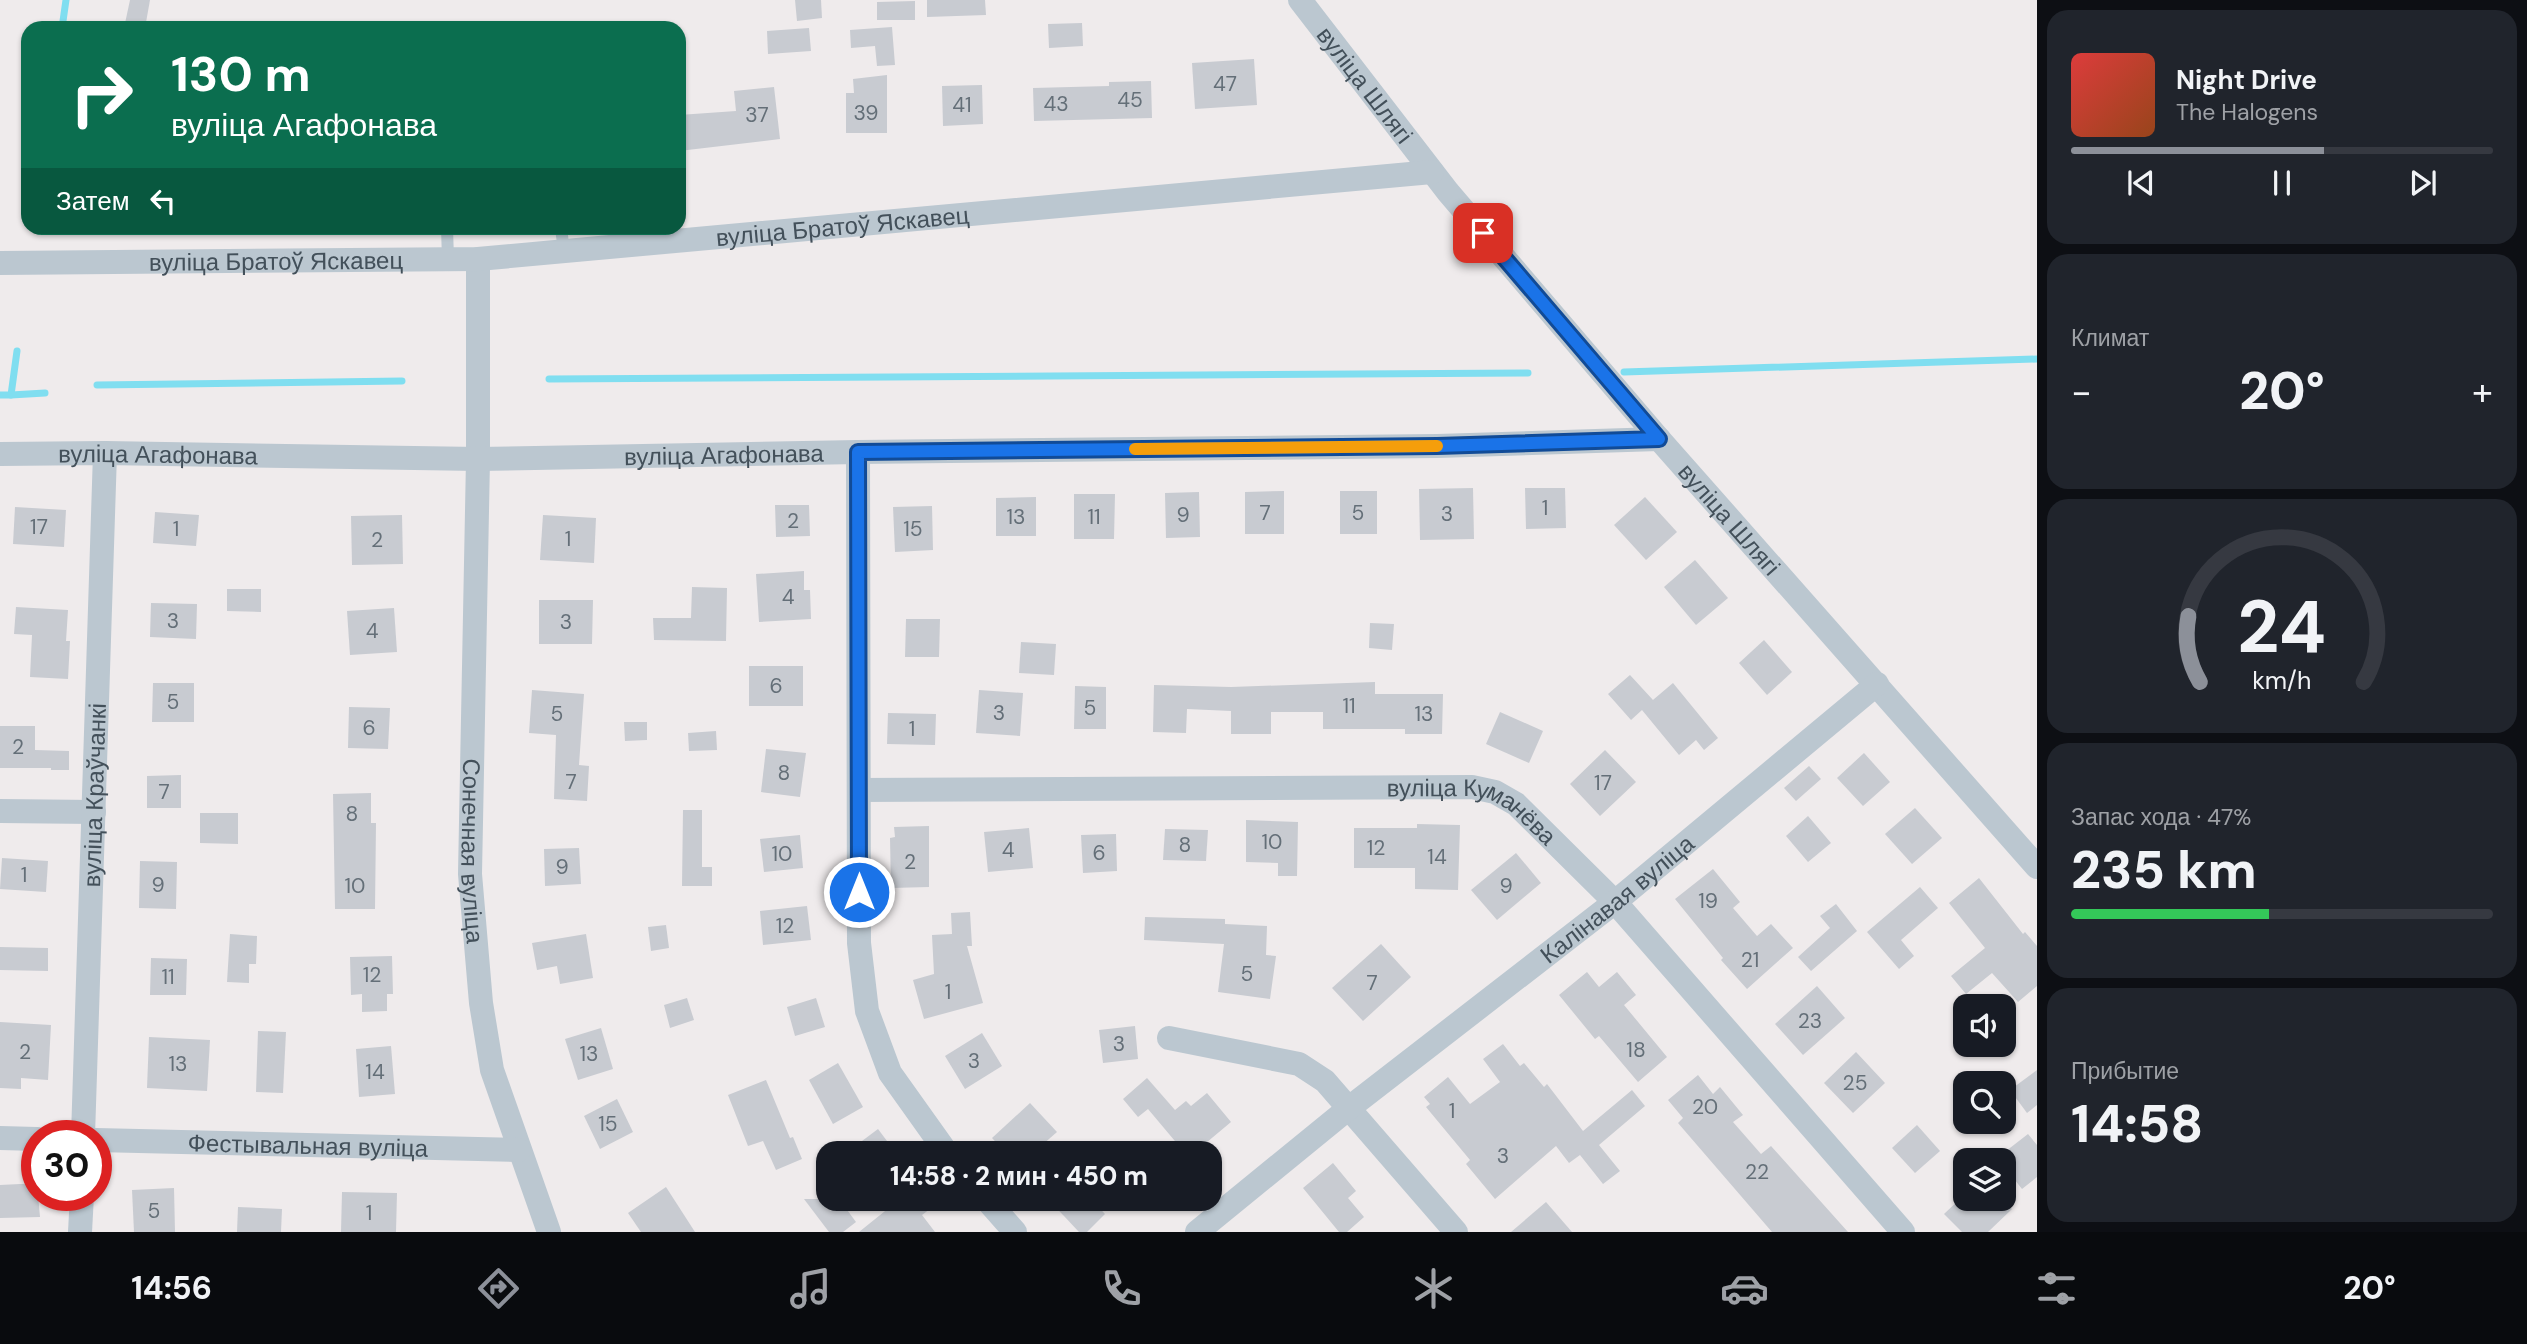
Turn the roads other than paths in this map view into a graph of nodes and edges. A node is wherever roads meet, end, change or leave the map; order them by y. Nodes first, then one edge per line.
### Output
1 (1300, 0) edge
2 (1432, 172) junction
3 (686, 230) edge
4 (447, 235) edge
5 (615, 235) edge
6 (563, 239) edge
7 (448, 259) junction
8 (478, 259) junction
9 (0, 263) edge
10 (1659, 439) junction
11 (858, 452) junction
12 (106, 453) junction
13 (0, 454) edge
14 (478, 459) junction
15 (1877, 684) junction
16 (859, 790) junction
17 (0, 811) edge
18 (94, 812) junction
19 (2037, 867) edge
20 (1615, 902) junction
21 (1169, 1038) dead end
22 (1349, 1108) junction
23 (84, 1120) edge
24 (0, 1138) edge
25 (21, 1139) edge
26 (112, 1140) edge
27 (938, 1141) edge
28 (519, 1150) junction
29 (81, 1211) edge
30 (997, 1211) edge
31 (80, 1232) edge
32 (549, 1232) edge
33 (1015, 1232) edge
34 (1197, 1232) edge
35 (1456, 1232) edge
36 (1903, 1232) edge

1 - 2 street, вуліца Шлягі
2 - 3 street, вуліца Братоў Яскавец
2 - 10 street, вуліца Шлягі
4 - 7 lane
5 - 6 street, вуліца Братоў Яскавец
6 - 8 street, вуліца Братоў Яскавец
7 - 8 street, вуліца Братоў Яскавец
7 - 9 street, вуліца Братоў Яскавец
8 - 14 street, Сонечная вуліца
10 - 11 street, вуліца Агафонава
10 - 15 street, вуліца Шлягі
11 - 14 street, вуліца Агафонава
11 - 16 street
12 - 13 street, вуліца Агафонава
12 - 14 street, вуліца Агафонава
12 - 18 street, вуліца Краўчанкі
14 - 28 street, Сонечная вуліца
15 - 19 street, вуліца Шлягі
15 - 20 street, Калінавая вуліца
16 - 20 street, вуліца Куманёва
16 - 27 street
17 - 18 street
18 - 23 street, вуліца Краўчанкі
20 - 22 street, Калінавая вуліца
20 - 36 street, вуліца Куманёва
21 - 22 street
22 - 34 street, Калінавая вуліца
22 - 35 street
24 - 25 street
26 - 28 street, Фестывальная вуліца
28 - 32 street, Сонечная вуліца
29 - 31 street
30 - 33 street

